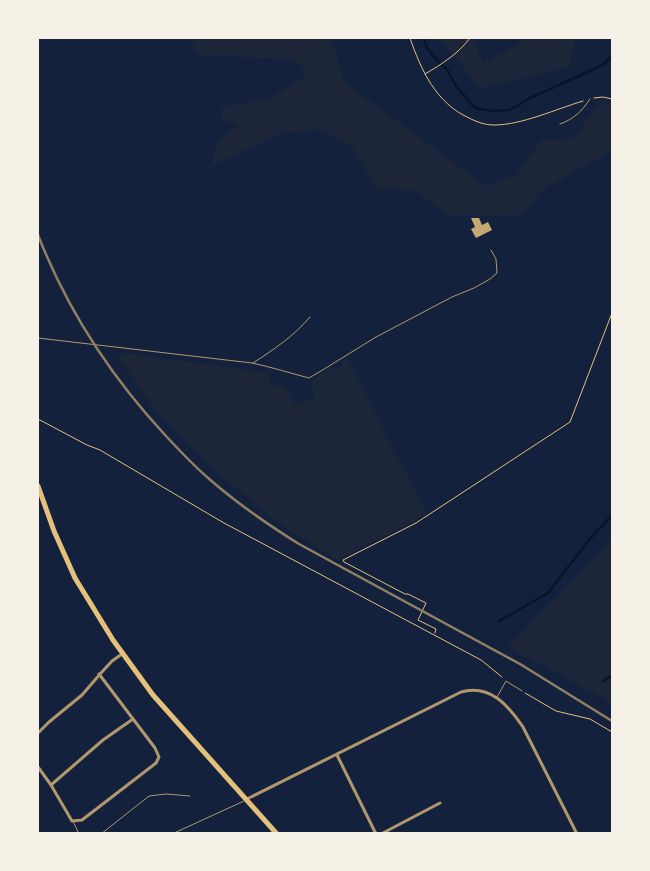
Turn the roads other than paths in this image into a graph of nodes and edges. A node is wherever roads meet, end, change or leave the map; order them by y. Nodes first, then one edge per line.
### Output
1 (590, 98) road end
2 (560, 124) dead end
3 (491, 250) dead end
4 (310, 317) dead end
5 (38, 338) edge
6 (252, 363) junction
7 (38, 486) edge
8 (123, 653) junction
9 (99, 674) junction
10 (522, 691) road end
11 (497, 698) junction
12 (133, 720) junction
13 (38, 733) edge
14 (337, 755) junction
15 (38, 767) edge
16 (51, 785) junction
17 (190, 796) dead end
18 (246, 800) junction
19 (440, 803) dead end
20 (72, 821) junction
21 (79, 834) edge
22 (101, 834) edge
23 (172, 834) edge
24 (277, 834) edge
25 (376, 834) edge
26 (381, 834) edge
27 (577, 834) edge

1 - 2 lane
3 - 6 lane
4 - 6 lane
5 - 6 lane
7 - 8 main road
8 - 9 street
8 - 18 main road
9 - 12 street
9 - 13 street
10 - 11 lane
11 - 14 street
11 - 27 street
12 - 16 street
12 - 20 street
14 - 18 street
14 - 25 street
15 - 16 street
16 - 20 street
17 - 22 lane
18 - 23 lane
18 - 24 main road
19 - 26 street
20 - 21 lane

